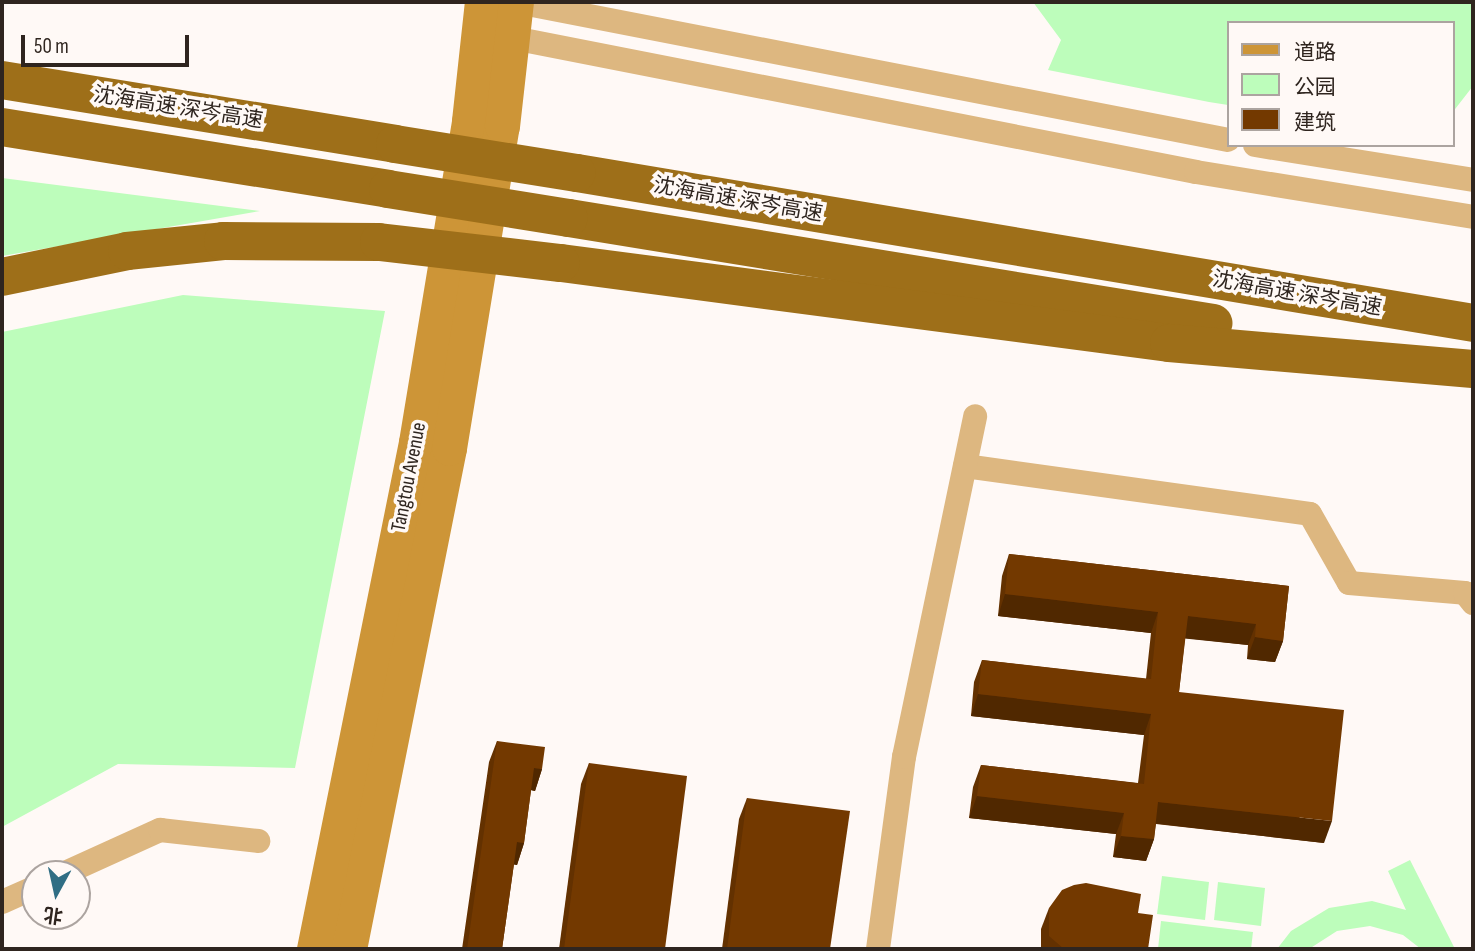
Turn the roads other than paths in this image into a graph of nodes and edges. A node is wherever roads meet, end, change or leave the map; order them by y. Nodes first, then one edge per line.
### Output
1 (517, 2) edge
2 (492, 24) edge
3 (2, 64) edge
4 (2, 80) edge
5 (167, 107) junction
6 (2, 127) edge
7 (1226, 140) edge
8 (1267, 147) edge
9 (1473, 180) edge
10 (1473, 217) edge
11 (2, 277) edge
12 (1473, 323) edge
13 (1473, 367) edge
14 (975, 416) dead end
15 (965, 466) junction
16 (1473, 603) edge
17 (258, 841) dead end
18 (91, 861) edge
19 (21, 893) edge
20 (2, 902) edge
21 (314, 949) edge
22 (349, 949) edge
23 (878, 949) edge

1 - 2 main road, Tangtou Avenue
1 - 7 street
2 - 10 street
2 - 21 main road, Tangtou Avenue
2 - 22 main road, Tangtou Avenue
3 - 5 highway
4 - 5 highway, 沈海高速 深岑高速
5 - 12 highway, 沈海高速 深岑高速, bridge
6 - 13 highway, 沈海高速 深岑高速, bridge
8 - 9 street
11 - 13 highway, bridge
14 - 15 street
15 - 16 street
15 - 23 street
17 - 18 street
19 - 20 street

